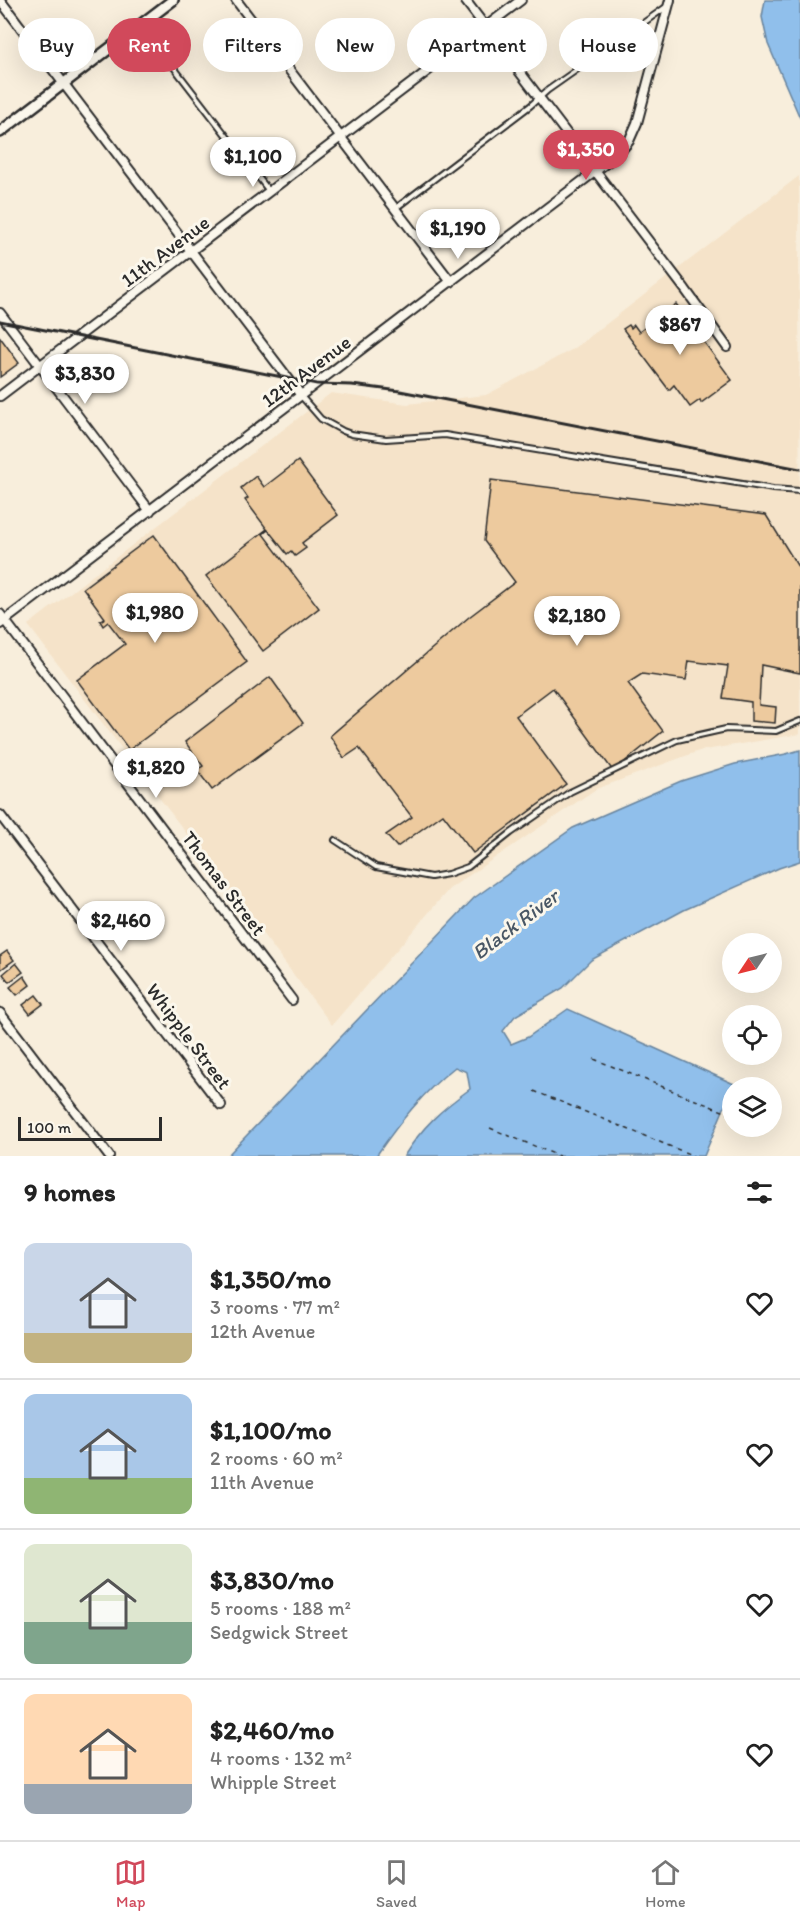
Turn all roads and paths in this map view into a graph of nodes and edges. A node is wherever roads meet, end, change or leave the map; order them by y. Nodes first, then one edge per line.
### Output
1 (0, 0) edge
2 (173, 0) edge
3 (236, 0) edge
4 (465, 0) edge
5 (520, 0) edge
6 (669, 3) edge
7 (150, 18) edge
8 (478, 18) edge
9 (497, 18) edge
10 (107, 51) edge
11 (177, 72) edge
12 (427, 72) edge
13 (519, 72) edge
14 (64, 84) junction
15 (539, 99) junction
16 (0, 132) edge
17 (341, 138) junction
18 (595, 171) junction
19 (270, 192) junction
20 (395, 208) junction
21 (190, 252) junction
22 (451, 282) junction
23 (0, 313) edge
24 (727, 347) dead end
25 (39, 366) junction
26 (300, 394) junction
27 (0, 396) edge
28 (800, 491) edge
29 (150, 511) junction
30 (2, 619) edge
31 (800, 722) edge
32 (0, 815) edge
33 (335, 840) dead end
34 (292, 1000) dead end
35 (0, 1013) edge
36 (594, 1059) dead end
37 (534, 1091) dead end
38 (221, 1105) dead end
39 (722, 1111) edge
40 (490, 1128) dead end
41 (109, 1156) edge
42 (559, 1156) edge
43 (694, 1156) edge

1 - 14 street
2 - 7 street
3 - 17 street
4 - 8 street
5 - 9 street, 11th Avenue
6 - 15 lane
6 - 18 street, 12th Avenue
10 - 14 street
11 - 19 lane
12 - 17 street, 11th Avenue
13 - 15 street
14 - 16 street
14 - 21 street
15 - 18 street
15 - 20 lane
17 - 19 street, 11th Avenue
17 - 20 street
18 - 22 street, 12th Avenue
18 - 24 street
19 - 21 street, 11th Avenue
20 - 22 street
21 - 25 street, 11th Avenue
21 - 26 street
22 - 26 street, 12th Avenue
23 - 25 street
25 - 27 street, 11th Avenue
25 - 29 street
26 - 28 lane
26 - 29 street, 12th Avenue
29 - 30 street, 12th Avenue
30 - 34 street, Thomas Street
31 - 33 lane
32 - 38 street, Whipple Street
35 - 41 street
36 - 39 path
37 - 43 path
40 - 42 path

